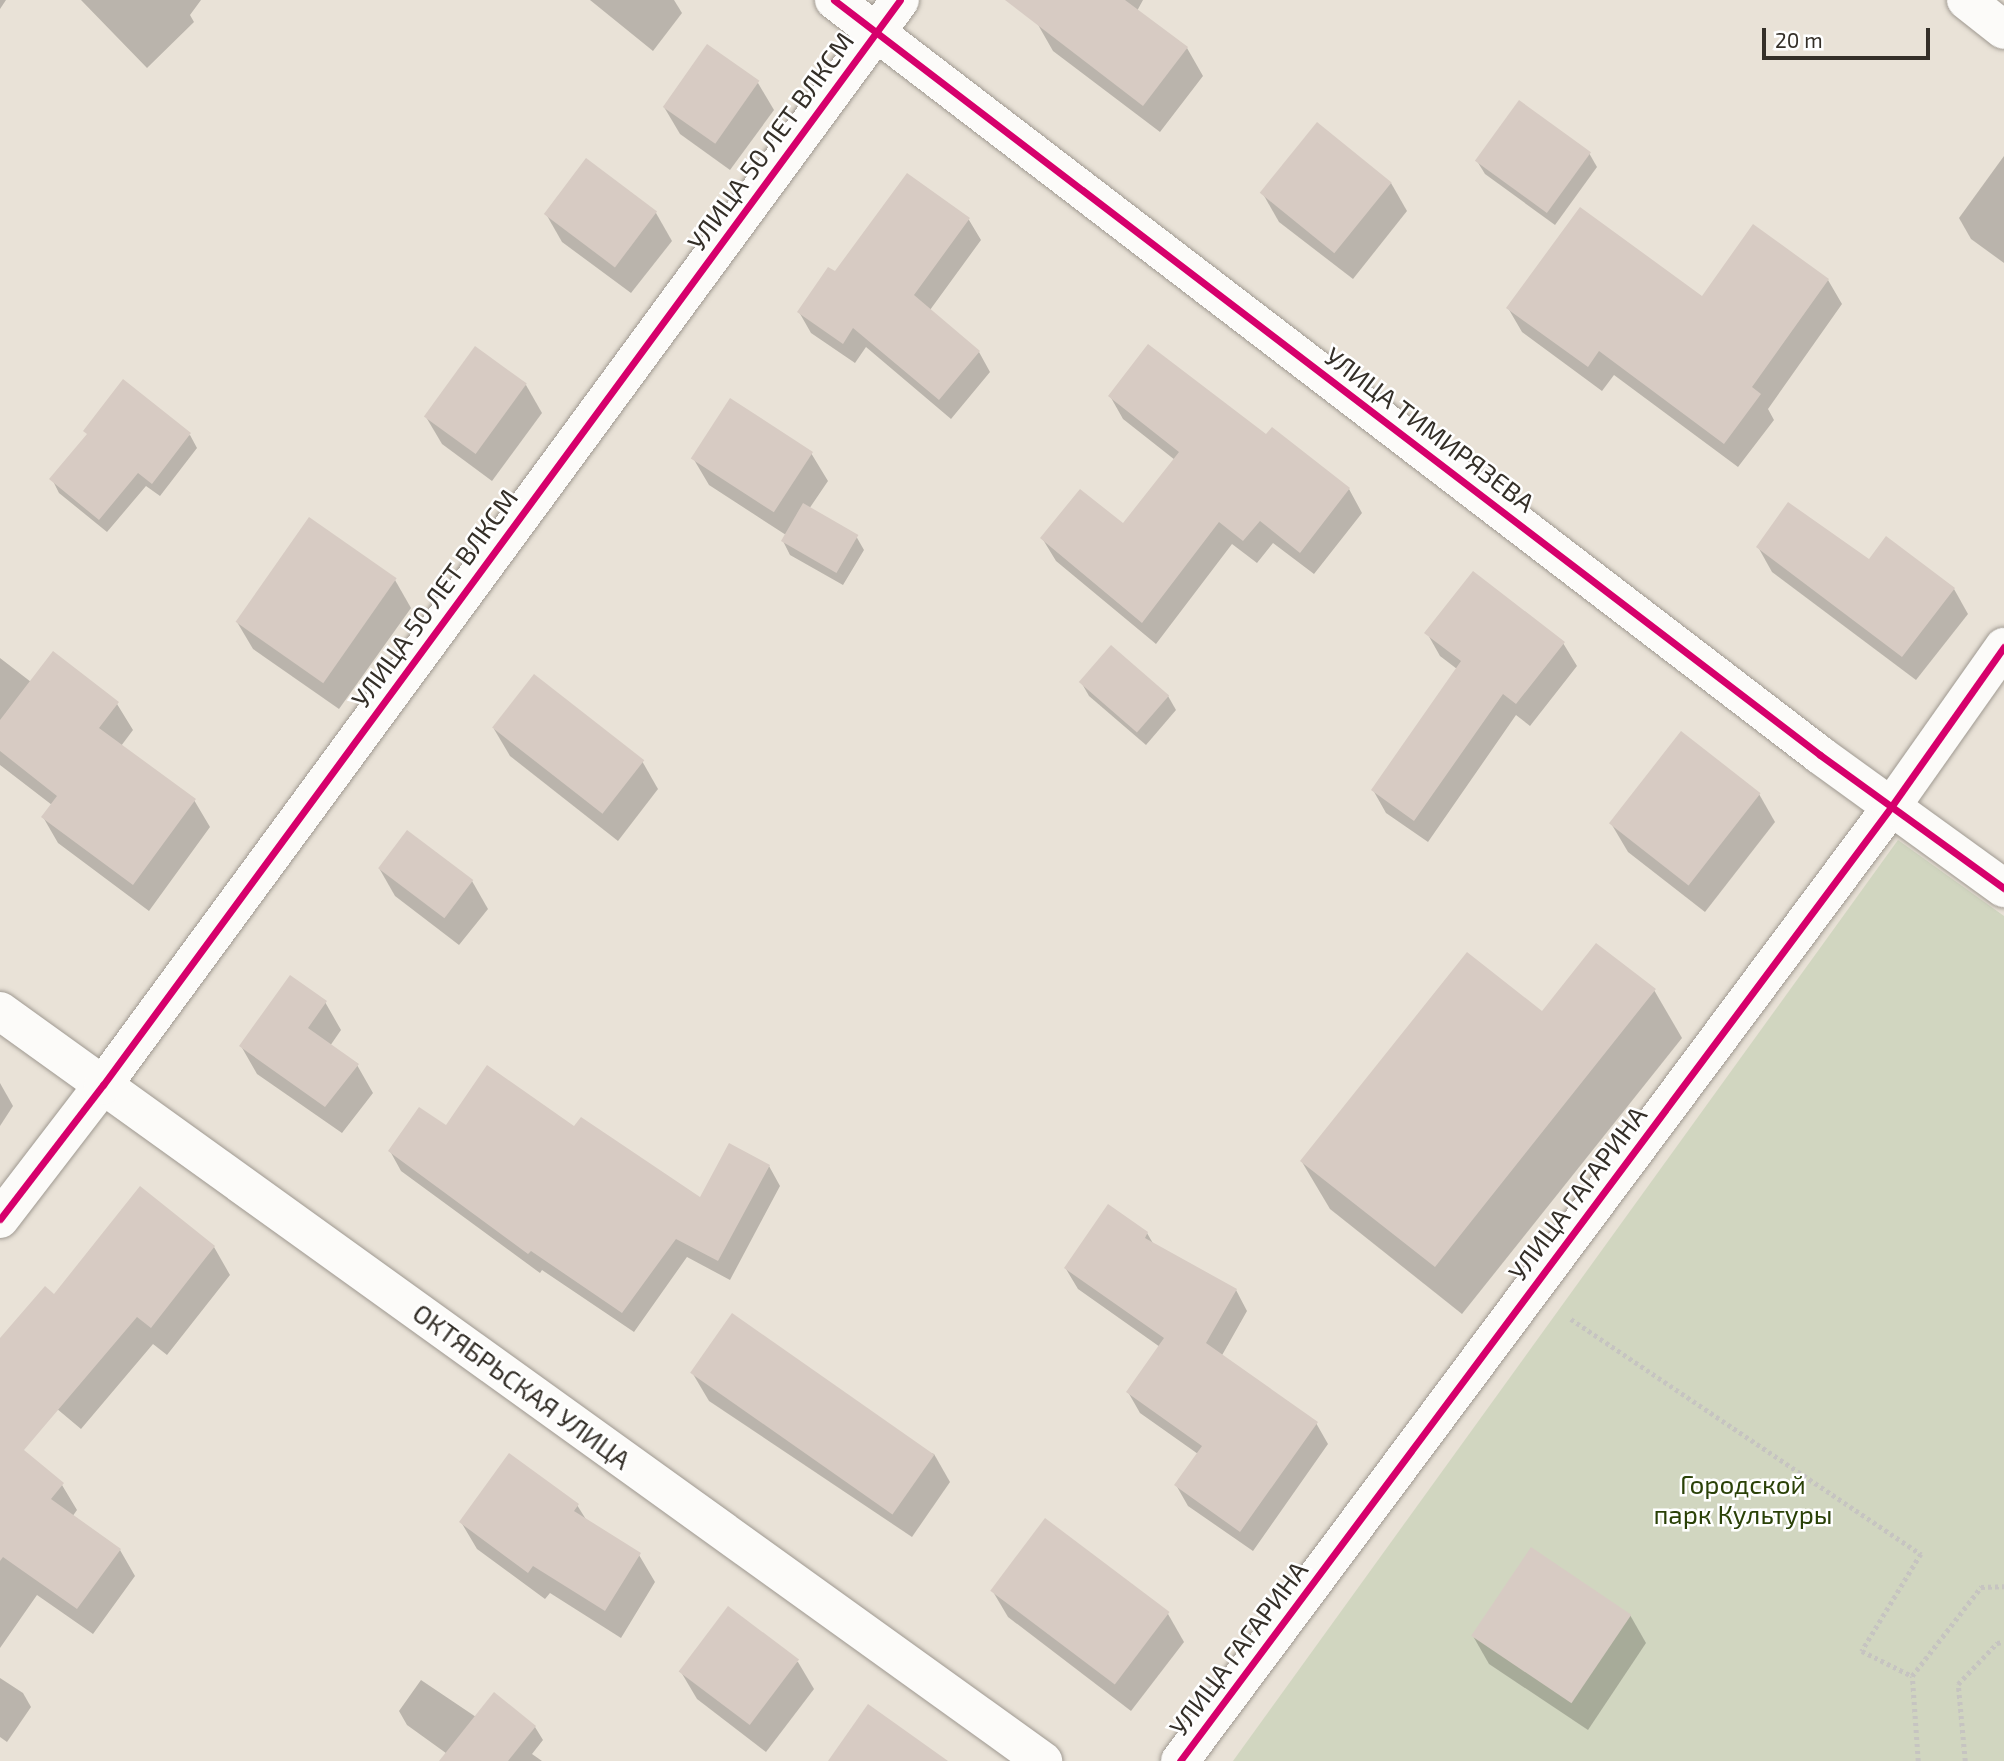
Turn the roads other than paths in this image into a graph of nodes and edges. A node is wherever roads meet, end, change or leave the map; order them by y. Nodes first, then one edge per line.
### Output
1 (834, 0) edge
2 (900, 0) edge
3 (1966, 0) edge
4 (2004, 30) edge
5 (876, 31) junction
6 (2004, 647) edge
7 (1891, 807) junction
8 (2004, 888) edge
9 (0, 1011) edge
10 (103, 1085) junction
11 (0, 1219) edge
12 (1043, 1761) edge
13 (1180, 1761) edge

1 - 5 street, УЛИЦА ТИМИРЯЗЕВА
2 - 5 street, УЛИЦА 50 ЛЕТ ВЛКСМ
3 - 4 street
5 - 7 street, УЛИЦА ТИМИРЯЗЕВА
5 - 10 street, УЛИЦА 50 ЛЕТ ВЛКСМ
6 - 7 street, УЛИЦА ГАГАРИНА
7 - 8 street, УЛИЦА ТИМИРЯЗЕВА
7 - 13 street, УЛИЦА ГАГАРИНА
9 - 10 street, ОКТЯБРЬСКАЯ УЛИЦА
10 - 11 street, УЛИЦА 50 ЛЕТ ВЛКСМ
10 - 12 street, ОКТЯБРЬСКАЯ УЛИЦА

